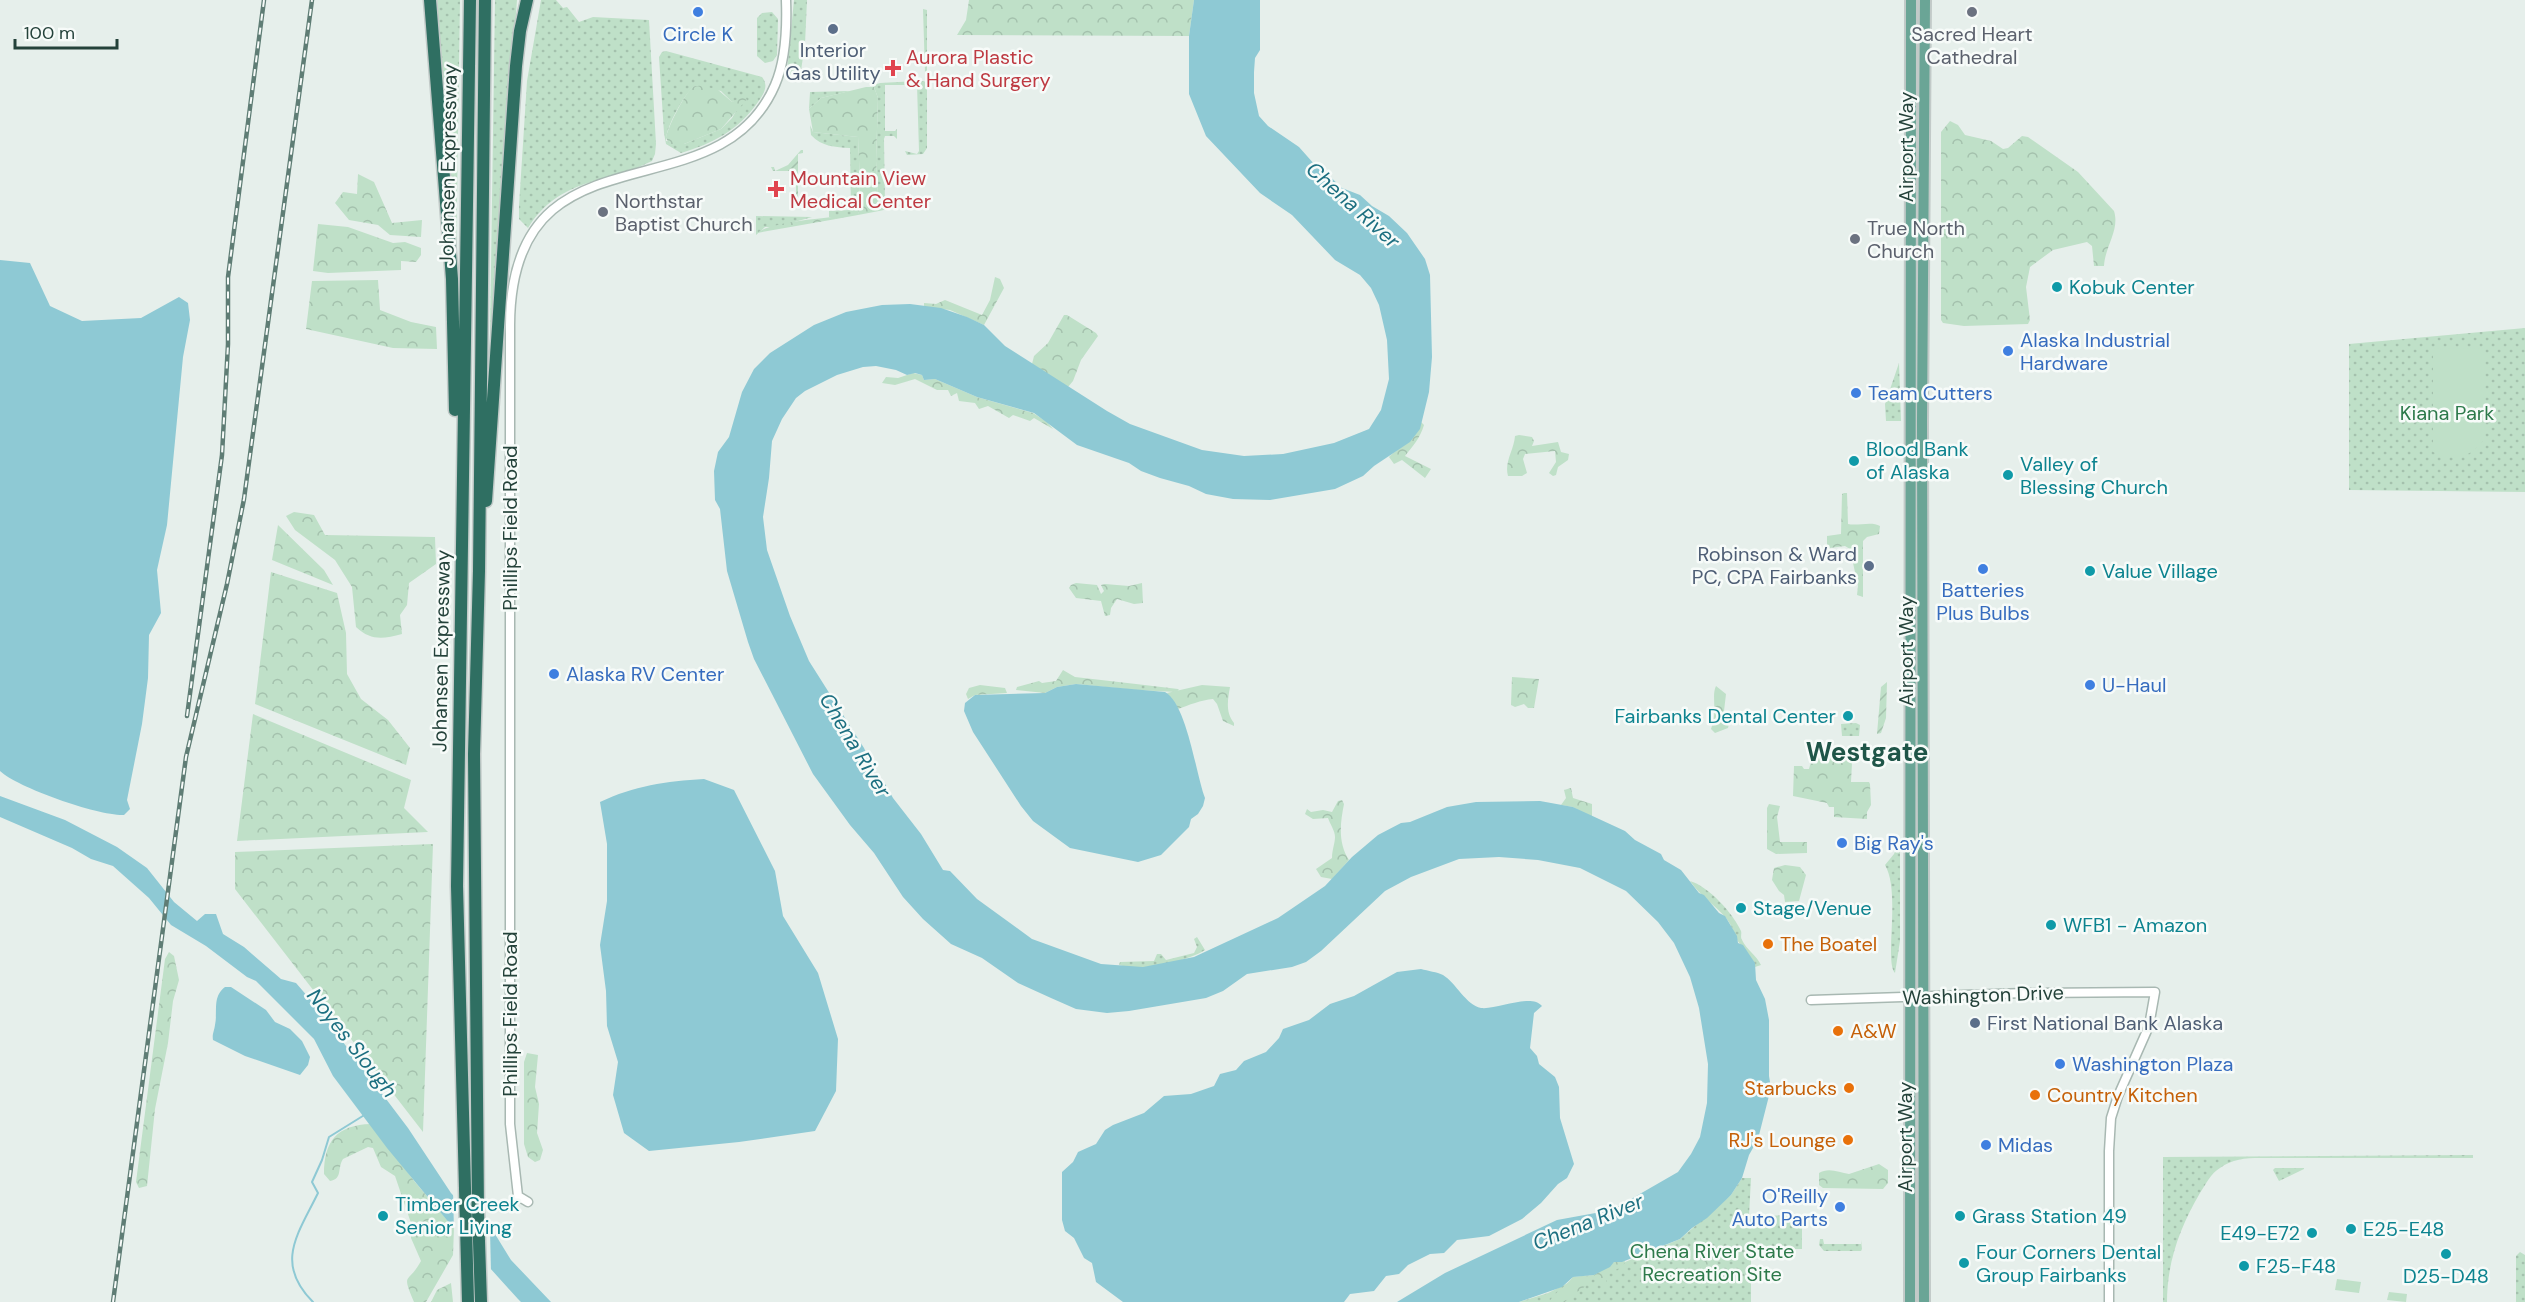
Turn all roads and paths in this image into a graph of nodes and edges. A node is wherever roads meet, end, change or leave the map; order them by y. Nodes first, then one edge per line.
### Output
1 (470, 0) edge
2 (485, 0) edge
3 (520, 0) edge
4 (527, 0) edge
5 (786, 0) edge
6 (1911, 0) edge
7 (1925, 0) edge
8 (429, 2) edge
9 (520, 31) junction
10 (462, 492) junction
11 (478, 571) junction
12 (1910, 997) junction
13 (1923, 997) junction
14 (1811, 1000) dead end
15 (528, 1202) dead end
16 (468, 1302) edge
17 (481, 1302) edge
18 (1910, 1302) edge
19 (1924, 1302) edge
20 (2109, 1302) edge

1 - 10 highway, Johansen Expressway
2 - 11 highway, Johansen Expressway
3 - 9 highway
4 - 9 highway
5 - 15 street, Phillips Field Road
6 - 12 main road, Airport Way
7 - 13 main road, Airport Way
8 - 10 highway
9 - 11 highway
10 - 16 highway, Johansen Expressway
11 - 17 highway, Johansen Expressway
12 - 13 street, Washington Drive
12 - 14 street, Washington Drive
12 - 18 main road, Airport Way
13 - 19 main road, Airport Way
13 - 20 street, Washington Drive

